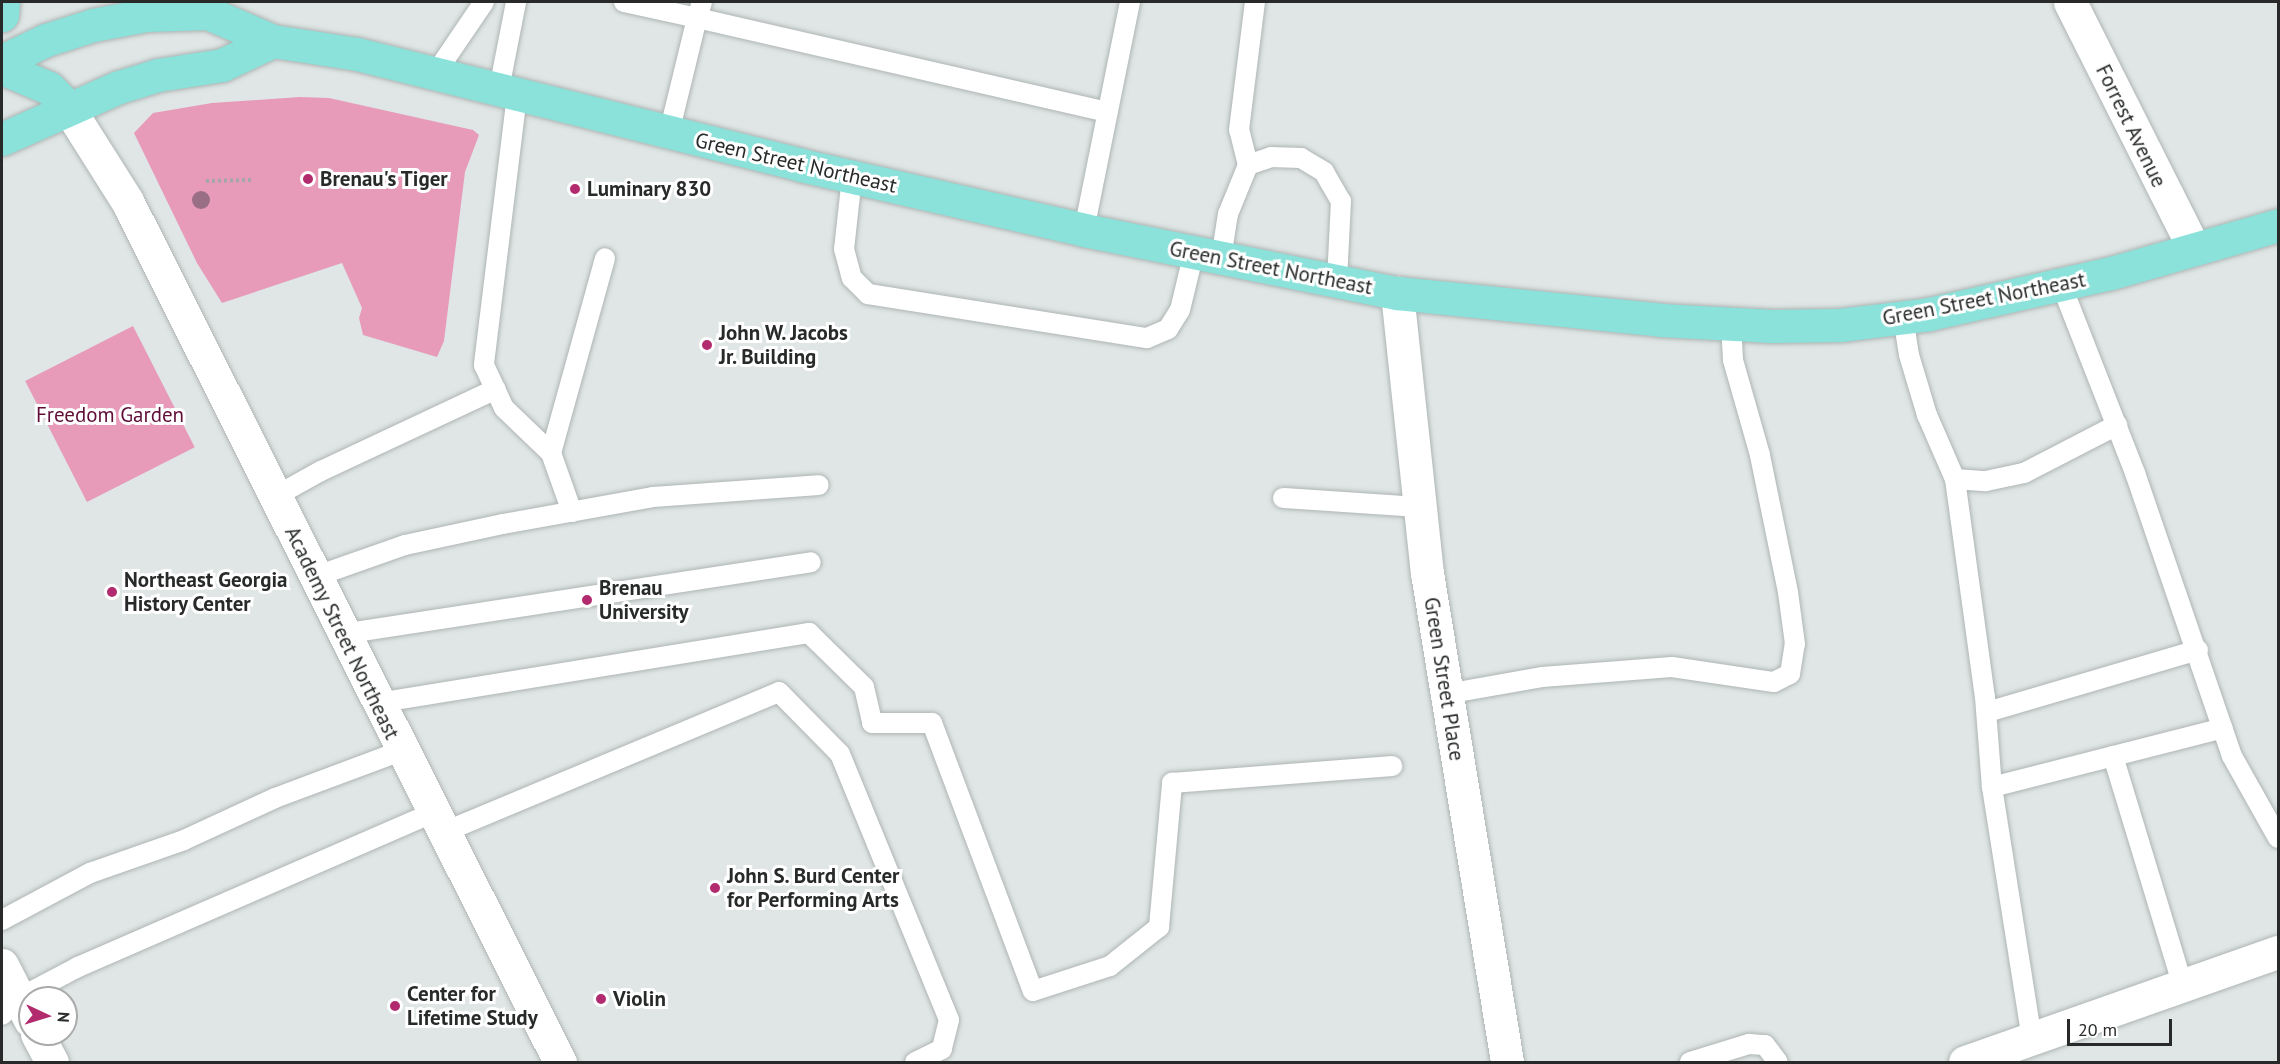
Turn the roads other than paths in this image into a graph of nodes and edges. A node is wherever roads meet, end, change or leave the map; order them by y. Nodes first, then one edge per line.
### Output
1 (3, 2) edge
2 (484, 2) edge
3 (516, 2) edge
4 (624, 2) edge
5 (1130, 2) edge
6 (1255, 2) edge
7 (2070, 2) edge
8 (699, 10) edge
9 (2, 15) edge
10 (273, 41) junction
11 (2, 61) edge
12 (2, 68) edge
13 (435, 74) junction
14 (508, 92) junction
15 (68, 106) junction
16 (1107, 112) junction
17 (669, 132) junction
18 (2, 139) edge
19 (1248, 165) junction
20 (852, 177) junction
21 (2278, 225) edge
22 (1084, 230) junction
23 (2194, 249) junction
24 (1208, 255) junction
25 (605, 258) dead end
26 (1337, 281) junction
27 (2061, 284) junction
28 (1397, 293) junction
29 (1903, 317) junction
30 (1731, 324) junction
31 (496, 389) junction
32 (2117, 425) junction
33 (551, 453) junction
34 (1955, 479) junction
35 (819, 484) dead end
36 (274, 497) junction
37 (1283, 498) dead end
38 (1419, 507) junction
39 (572, 512) junction
40 (810, 562) dead end
41 (314, 577) junction
42 (342, 634) junction
43 (2198, 650) junction
44 (1446, 694) junction
45 (377, 703) junction
46 (1987, 712) junction
47 (2223, 728) junction
48 (401, 751) junction
49 (2113, 756) junction
50 (1392, 766) dead end
51 (1992, 787) junction
52 (437, 823) junction
53 (2278, 838) edge
54 (2, 920) edge
55 (2278, 952) edge
56 (2, 964) edge
57 (2183, 986) junction
58 (17, 1011) edge
59 (2032, 1039) junction
60 (43, 1046) edge
61 (52, 1062) edge
62 (560, 1062) edge
63 (915, 1062) edge
64 (1507, 1062) edge
65 (1690, 1062) edge
66 (1778, 1062) edge
67 (1965, 1062) edge

1 - 9 highway
2 - 13 lane
3 - 14 lane
4 - 8 lane
5 - 16 lane
6 - 19 lane
7 - 23 street, Forrest Avenue
8 - 16 lane
8 - 17 lane
10 - 11 highway, Green Street Northeast
10 - 13 highway, Green Street Northeast
10 - 15 highway
12 - 15 highway
13 - 14 highway, Green Street Northeast
14 - 17 highway, Green Street Northeast
14 - 31 lane
15 - 18 highway
15 - 36 street, Academy Street Northeast
16 - 22 lane
17 - 20 highway, Green Street Northeast
19 - 24 lane
19 - 26 lane
20 - 22 highway, Green Street Northeast
20 - 24 lane
21 - 23 highway, Green Street Northeast
22 - 24 highway, Green Street Northeast
23 - 27 highway, Green Street Northeast
24 - 26 highway, Green Street Northeast
25 - 33 lane
26 - 28 highway, Green Street Northeast
27 - 29 highway, Green Street Northeast
27 - 32 lane
28 - 30 highway, Green Street Northeast
28 - 38 street, Green Street Place
29 - 30 highway, Green Street Northeast
29 - 34 lane
30 - 44 lane
31 - 33 lane
31 - 36 lane
32 - 34 lane
32 - 43 lane
33 - 39 lane
34 - 46 lane
35 - 39 lane
36 - 41 street, Academy Street Northeast
37 - 38 lane
38 - 44 street, Green Street Place
39 - 41 lane
40 - 42 lane
41 - 42 street, Academy Street Northeast
42 - 45 street, Academy Street Northeast
43 - 46 lane
43 - 47 lane
44 - 64 street, Green Street Place
45 - 48 street, Academy Street Northeast
45 - 50 lane
46 - 51 lane
47 - 49 lane
47 - 53 lane
48 - 52 street, Academy Street Northeast
48 - 54 lane
49 - 51 lane
49 - 57 lane
51 - 59 lane
52 - 58 lane
52 - 62 street, Academy Street Northeast
52 - 63 lane
55 - 57 street
56 - 58 street
57 - 59 street
59 - 67 street
60 - 61 street
65 - 66 lane

